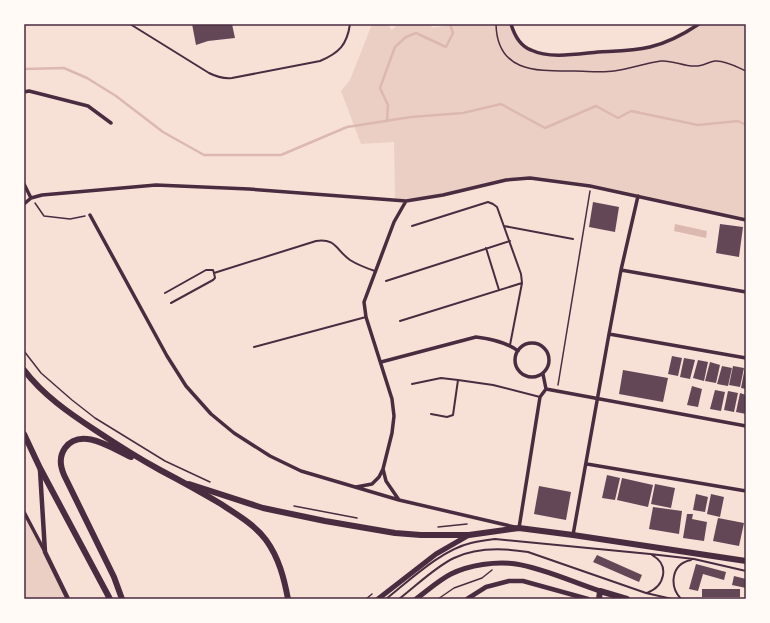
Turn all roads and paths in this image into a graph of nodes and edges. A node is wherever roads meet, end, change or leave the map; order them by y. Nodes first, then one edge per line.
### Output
1 (130, 24) edge
2 (350, 24) edge
3 (496, 24) edge
4 (512, 24) edge
5 (699, 24) edge
6 (746, 71) edge
7 (24, 92) edge
8 (111, 123) dead end
9 (24, 184) edge
10 (590, 186) junction
11 (638, 196) junction
12 (31, 198) junction
13 (406, 201) junction
14 (24, 204) edge
15 (90, 215) joint
16 (746, 220) edge
17 (412, 226) dead end
18 (504, 226) junction
19 (573, 239) dead end
20 (510, 241) junction
21 (486, 248) junction
22 (621, 270) junction
23 (375, 271) junction
24 (214, 273) junction
25 (386, 281) dead end
26 (522, 283) junction
27 (500, 290) junction
28 (746, 292) edge
29 (165, 293) dead end
30 (171, 303) dead end
31 (366, 317) junction
32 (400, 321) dead end
33 (609, 334) junction
34 (510, 345) junction
35 (254, 347) dead end
36 (24, 351) edge
37 (518, 351) junction
38 (746, 358) edge
39 (381, 362) junction
40 (24, 370) edge
41 (543, 374) junction
42 (458, 380) junction
43 (412, 384) dead end
44 (546, 389) junction
45 (557, 390) junction
46 (540, 396) junction
47 (598, 399) junction
48 (431, 414) dead end
49 (746, 426) edge
50 (24, 434) edge
51 (587, 464) junction
52 (40, 468) junction
53 (384, 469) junction
54 (160, 470) junction
55 (186, 483) junction
56 (211, 483) dead end
57 (353, 487) junction
58 (746, 491) edge
59 (399, 500) junction
60 (293, 506) dead end
61 (24, 512) edge
62 (357, 518) dead end
63 (467, 524) dead end
64 (436, 527) dead end
65 (519, 528) junction
66 (470, 535) junction
67 (573, 535) junction
68 (46, 552) junction
69 (650, 554) junction
70 (694, 559) junction
71 (746, 561) edge
72 (496, 564) junction
73 (746, 571) edge
74 (600, 592) junction
75 (646, 593) junction
76 (372, 594) dead end
77 (68, 599) edge
78 (110, 599) edge
79 (122, 599) edge
80 (288, 599) edge
81 (366, 599) edge
82 (378, 599) edge
83 (386, 599) edge
84 (399, 599) edge
85 (416, 599) edge
86 (438, 599) edge
87 (468, 599) edge
88 (588, 599) edge
89 (599, 599) edge
90 (627, 599) edge
91 (672, 599) edge
92 (681, 599) edge

1 - 2 lane
3 - 6 path
4 - 5 street
7 - 8 street
9 - 12 street
10 - 11 street
10 - 13 street
10 - 45 path
11 - 16 street
11 - 22 street
12 - 13 street
12 - 14 street
12 - 15 path
13 - 23 street
15 - 57 street
17 - 18 lane
18 - 19 lane
18 - 20 lane
20 - 21 lane
20 - 26 lane
21 - 25 lane
21 - 27 lane
22 - 28 street
22 - 33 street
23 - 24 lane
23 - 31 street
24 - 29 lane
24 - 30 lane
26 - 27 lane
26 - 34 lane
27 - 32 lane
31 - 35 lane
31 - 39 street
33 - 38 street
33 - 47 street
34 - 37 street
34 - 39 street
36 - 56 path
37 - 41 street
37 - 41 street
39 - 53 street
40 - 54 main road
41 - 44 street
42 - 43 lane
42 - 46 lane
42 - 48 lane
44 - 45 street
44 - 46 street
45 - 47 street
46 - 65 street
47 - 49 street
47 - 51 street
50 - 52 main road
51 - 58 street
51 - 67 street
52 - 68 street
52 - 78 main road
53 - 57 street
53 - 59 street
54 - 55 main road
54 - 79 main road
55 - 66 main road
55 - 80 main road
57 - 59 street
59 - 65 street
60 - 62 path
61 - 68 street
63 - 64 path
65 - 66 main road
65 - 67 main road
66 - 82 main road
67 - 71 main road
68 - 77 street
69 - 70 lane
69 - 75 lane
69 - 83 lane
70 - 73 lane
70 - 92 lane
72 - 74 main road
72 - 85 main road
72 - 86 path
74 - 89 main road
74 - 90 main road
75 - 84 lane
75 - 91 lane
76 - 81 path
87 - 88 street

